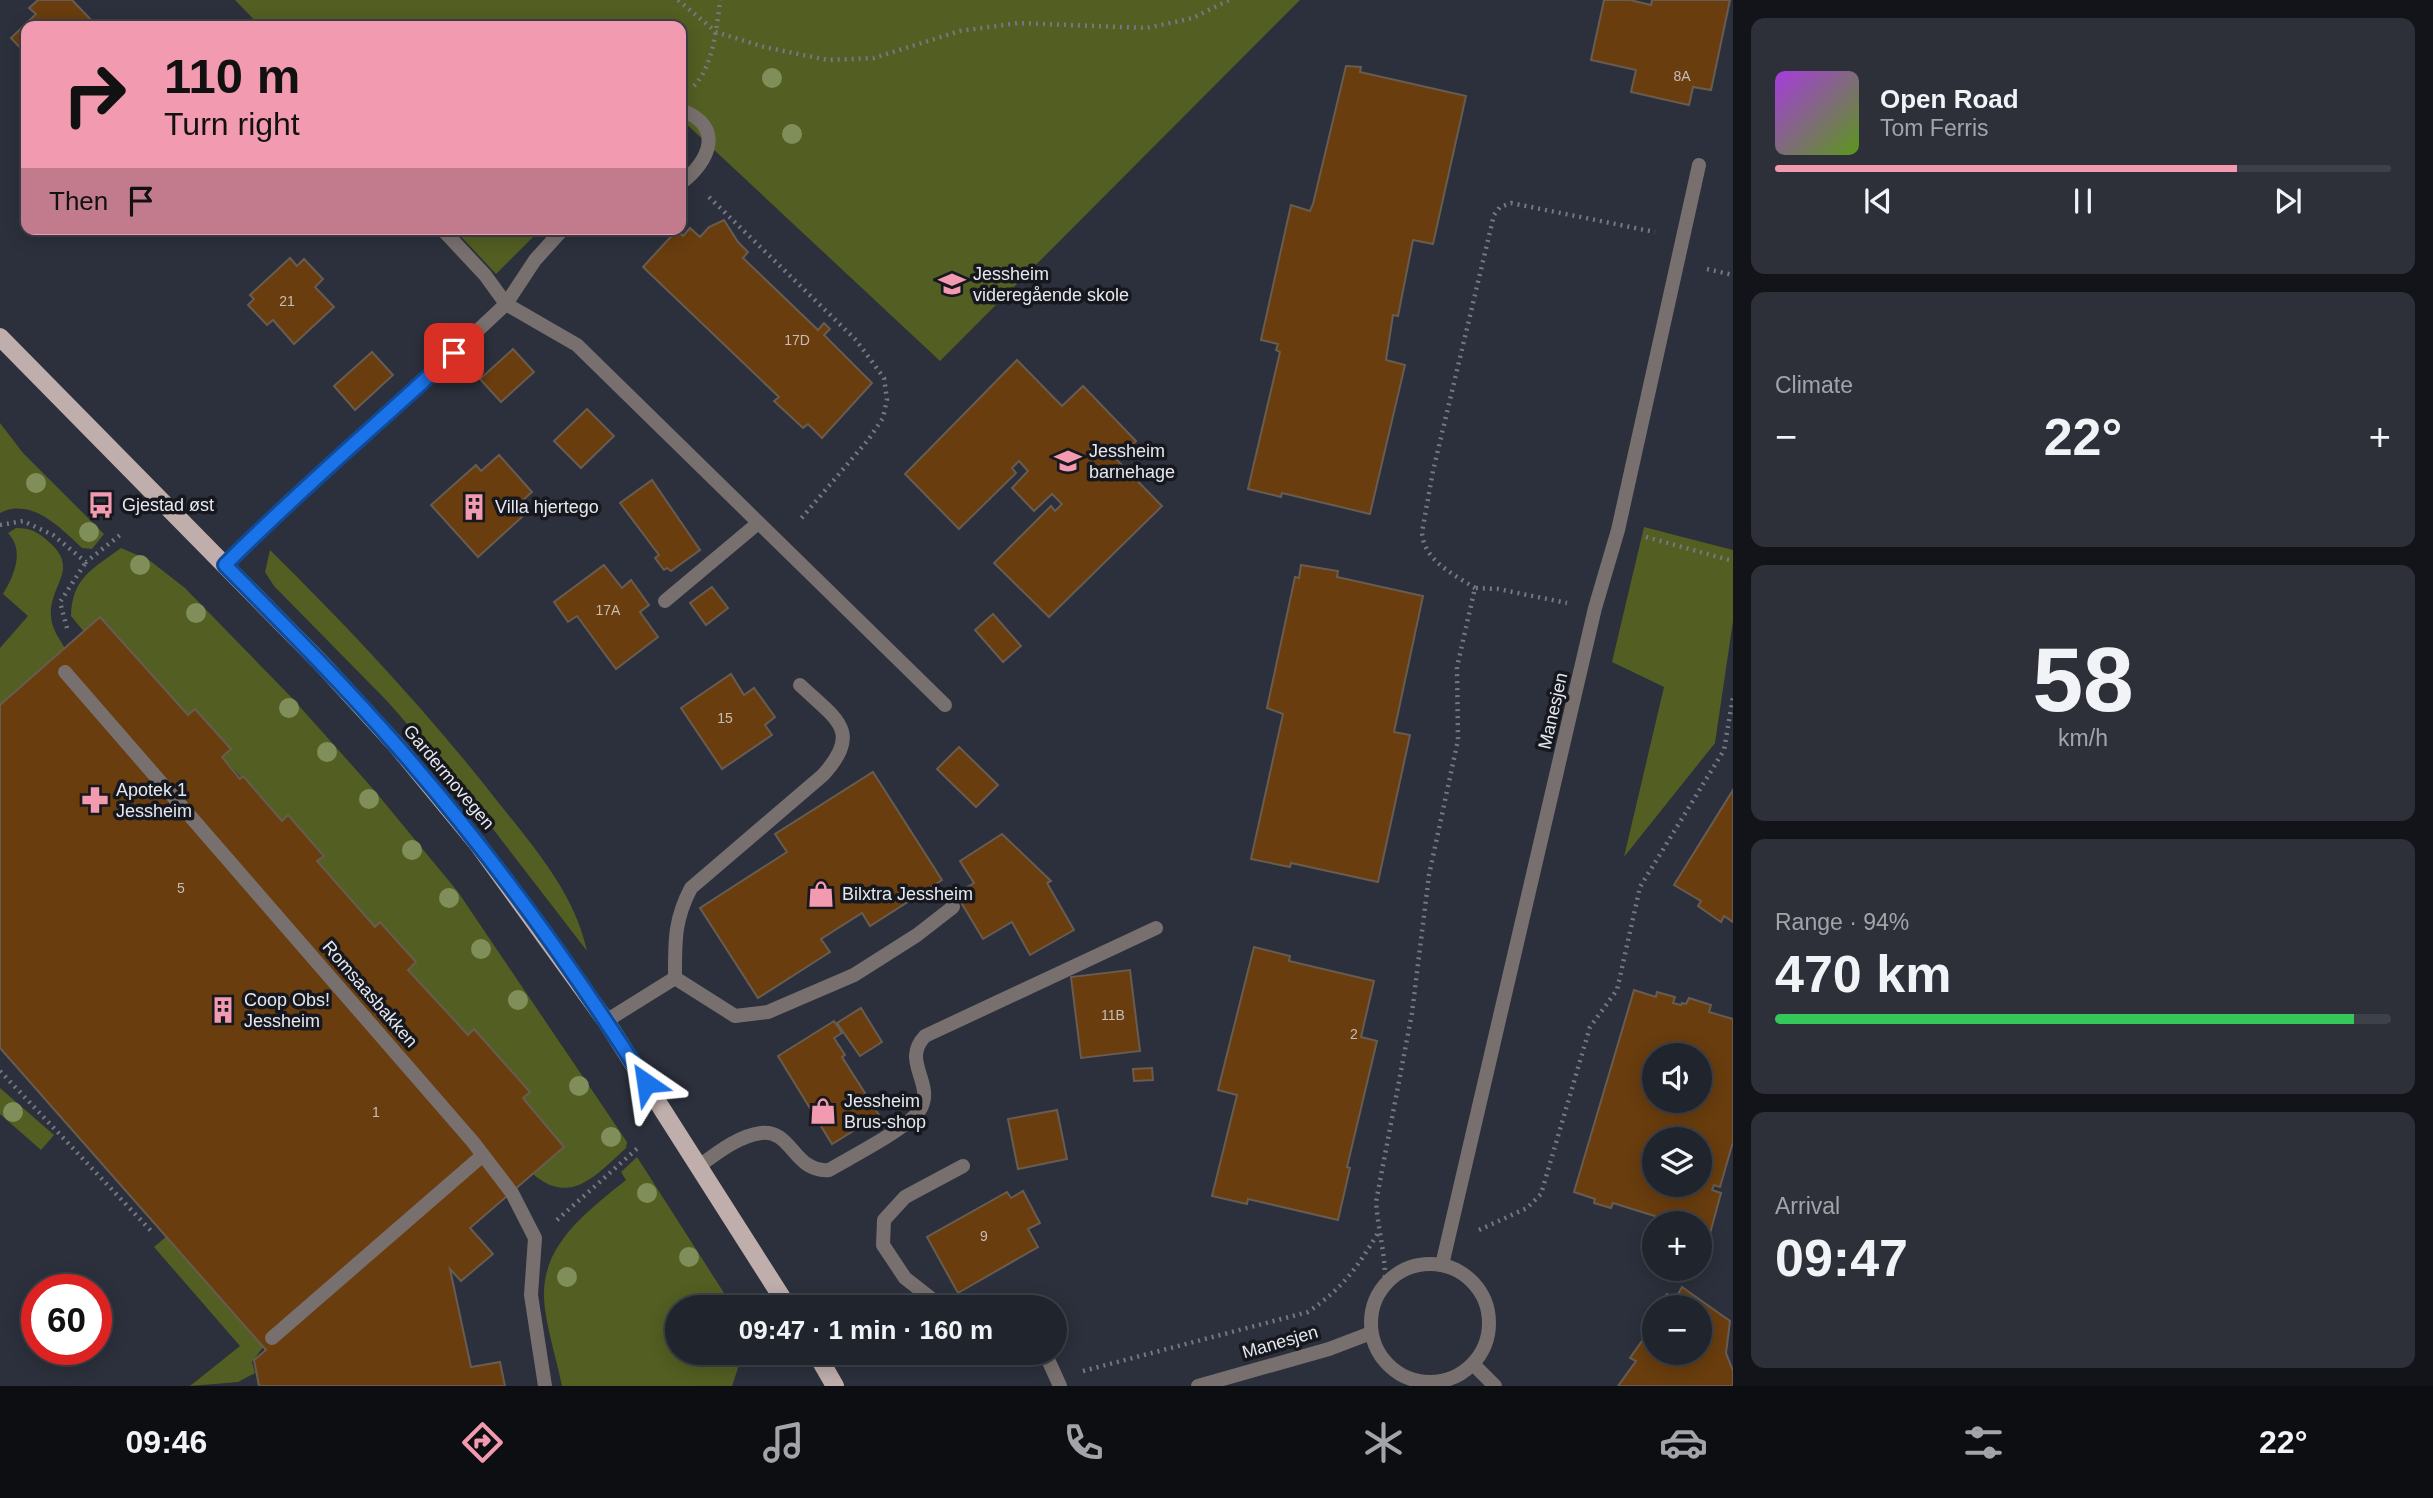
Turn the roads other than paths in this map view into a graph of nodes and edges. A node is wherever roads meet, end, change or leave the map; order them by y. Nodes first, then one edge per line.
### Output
1 (686, 113) edge
2 (1699, 165) dead end
3 (686, 179) edge
4 (448, 235) edge
5 (558, 235) edge
6 (506, 304) junction
7 (0, 337) edge
8 (757, 524) junction
9 (225, 565) junction
10 (665, 601) dead end
11 (65, 672) dead end
12 (800, 685) dead end
13 (945, 705) dead end
14 (953, 907) dead end
15 (1156, 929) dead end
16 (676, 978) junction
17 (606, 1021) junction
18 (483, 1155) junction
19 (699, 1166) junction
20 (963, 1166) dead end
21 (1442, 1265) junction
22 (780, 1295) edge
23 (927, 1295) edge
24 (1371, 1333) junction
25 (272, 1338) dead end
26 (1473, 1364) junction
27 (823, 1365) edge
28 (1051, 1365) edge
29 (1059, 1382) edge
30 (545, 1386) edge
31 (835, 1386) edge
32 (1198, 1386) edge
33 (1495, 1386) edge

1 - 3 street
2 - 21 street, Manesjen
4 - 6 street
5 - 6 street
6 - 8 street
6 - 9 street
7 - 9 main road, Gardermovegen
8 - 10 street
8 - 13 street
9 - 17 main road, Gardermovegen
11 - 18 street, Romsaasbakken
12 - 16 street
14 - 16 street
15 - 19 street
16 - 17 street
17 - 19 main road, Gardermovegen
18 - 25 street
18 - 30 street, Romsaasbakken
19 - 22 main road, Gardermovegen
20 - 23 street
21 - 24 street
21 - 26 street
24 - 26 street
24 - 32 street, Manesjen
26 - 33 street
27 - 31 main road
28 - 29 street

